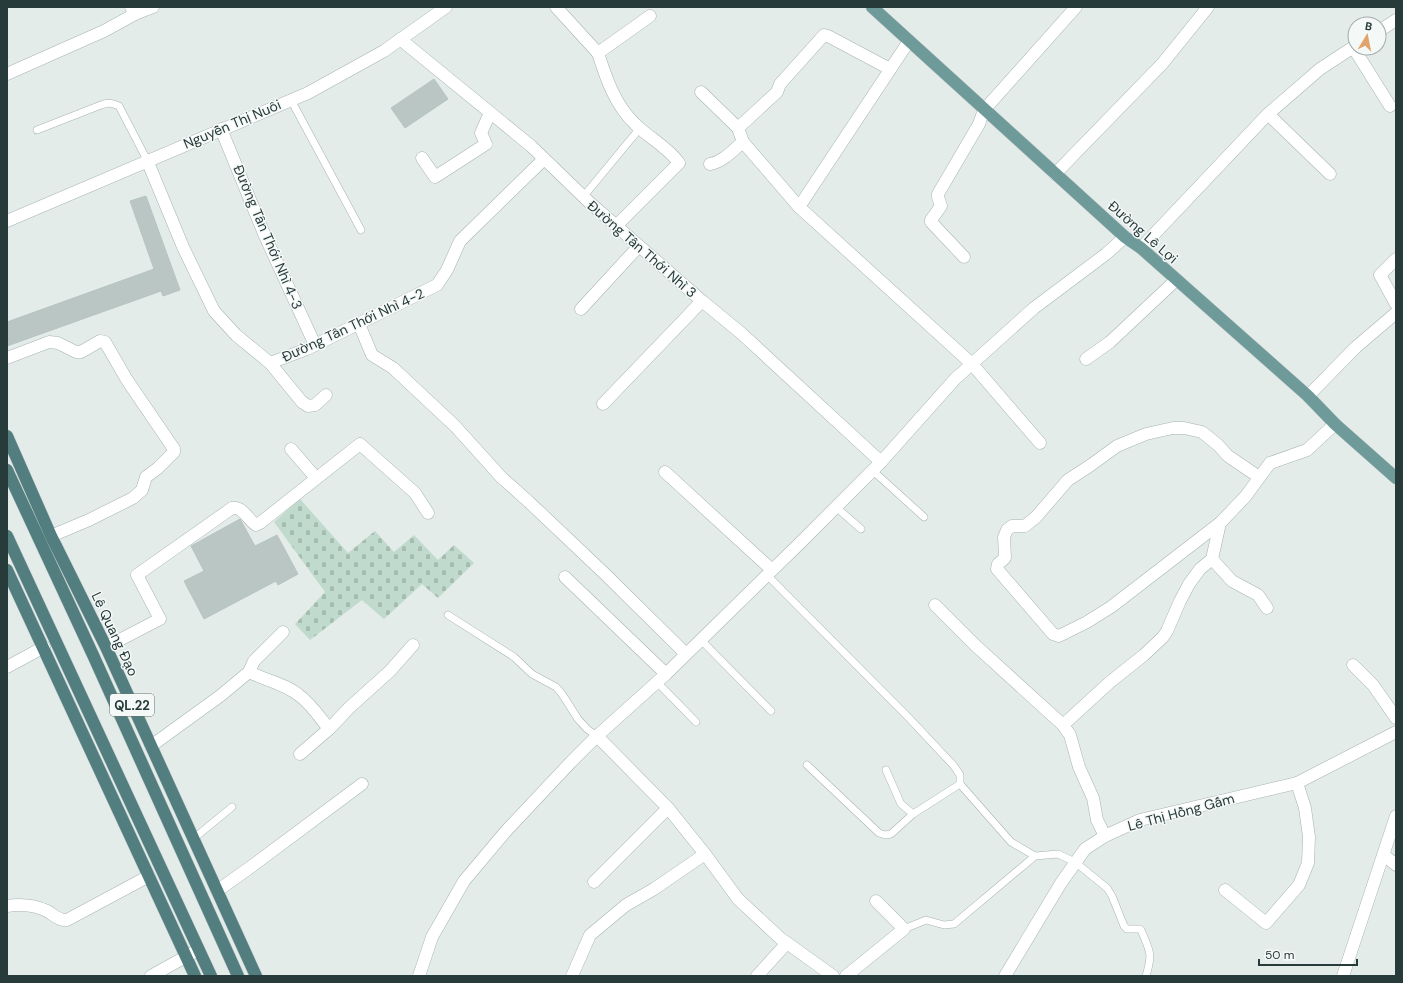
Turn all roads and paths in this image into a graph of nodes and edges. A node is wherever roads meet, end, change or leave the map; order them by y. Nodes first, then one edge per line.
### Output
1 (153, 7) edge
2 (446, 7) edge
3 (556, 7) edge
4 (872, 7) edge
5 (1076, 7) edge
6 (1208, 7) edge
7 (133, 11) edge
8 (432, 11) edge
9 (650, 16) dead end
10 (1396, 20) edge
11 (1387, 26) edge
12 (400, 39) junction
13 (908, 41) junction
14 (1347, 52) edge
15 (598, 53) junction
16 (1359, 56) edge
17 (890, 68) junction
18 (7, 74) edge
19 (701, 92) dead end
20 (291, 100) junction
21 (1390, 106) dead end
22 (984, 110) junction
23 (490, 113) junction
24 (1268, 114) junction
25 (640, 128) junction
26 (738, 128) junction
27 (221, 129) junction
28 (38, 130) dead end
29 (743, 142) junction
30 (422, 158) dead end
31 (544, 159) junction
32 (147, 160) junction
33 (710, 164) dead end
34 (1056, 174) junction
35 (1330, 174) dead end
36 (583, 197) junction
37 (799, 207) junction
38 (7, 221) edge
39 (616, 226) junction
40 (361, 230) dead end
41 (1125, 237) junction
42 (639, 246) junction
43 (1141, 248) junction
44 (964, 257) dead end
45 (1396, 259) edge
46 (1176, 280) junction
47 (702, 301) junction
48 (1396, 304) edge
49 (581, 309) dead end
50 (1396, 313) edge
51 (359, 324) junction
52 (314, 345) junction
53 (7, 358) edge
54 (1086, 359) dead end
55 (270, 363) junction
56 (972, 364) junction
57 (326, 395) dead end
58 (1308, 396) junction
59 (603, 404) dead end
60 (1335, 424) junction
61 (7, 436) edge
62 (1040, 443) dead end
63 (291, 448) dead end
64 (877, 466) junction
65 (7, 470) edge
66 (665, 472) dead end
67 (1259, 477) junction
68 (316, 478) junction
69 (1396, 478) edge
70 (836, 507) junction
71 (428, 513) dead end
72 (924, 517) dead end
73 (1220, 523) junction
74 (860, 529) dead end
75 (7, 536) edge
76 (51, 536) junction
77 (1212, 559) junction
78 (7, 570) edge
79 (769, 573) junction
80 (565, 577) dead end
81 (935, 605) dead end
82 (1267, 608) dead end
83 (448, 615) dead end
84 (283, 632) dead end
85 (701, 640) junction
86 (413, 645) dead end
87 (44, 647) junction
88 (106, 647) junction
89 (686, 654) junction
90 (1353, 665) dead end
91 (7, 667) edge
92 (249, 672) junction
93 (662, 678) junction
94 (771, 710) dead end
95 (1396, 718) edge
96 (696, 722) dead end
97 (1063, 725) junction
98 (329, 729) junction
99 (1396, 732) edge
100 (597, 736) junction
101 (151, 746) junction
102 (300, 754) dead end
103 (807, 765) dead end
104 (886, 770) dead end
105 (1297, 783) junction
106 (362, 784) dead end
107 (960, 784) junction
108 (232, 807) dead end
109 (668, 808) junction
110 (913, 814) junction
111 (1396, 816) edge
112 (1105, 836) junction
113 (193, 839) junction
114 (705, 854) junction
115 (1384, 855) junction
116 (1035, 856) junction
117 (1075, 862) junction
118 (1396, 865) edge
119 (149, 876) junction
120 (594, 882) dead end
121 (1225, 890) dead end
122 (217, 891) junction
123 (876, 900) dead end
124 (7, 906) edge
125 (904, 929) junction
126 (787, 943) junction
127 (198, 950) junction
128 (186, 956) junction
129 (151, 976) edge
130 (195, 976) edge
131 (211, 976) edge
132 (238, 976) edge
133 (256, 976) edge
134 (419, 976) edge
135 (572, 976) edge
136 (757, 976) edge
137 (833, 976) edge
138 (846, 976) edge
139 (1005, 976) edge
140 (1146, 976) edge
141 (1343, 976) edge

1 - 7 street
2 - 8 street, Nguyễn Thị Nuôi
3 - 15 street
4 - 13 main road, Đường Lê Lợi
5 - 22 street
6 - 34 street
7 - 18 street
8 - 12 street, Nguyễn Thị Nuôi
9 - 15 street
10 - 11 street
12 - 20 street, Nguyễn Thị Nuôi
12 - 23 street, Đường Tân Thới Nhì 3
13 - 17 street
13 - 22 main road, Đường Lê Lợi
14 - 24 street
15 - 25 street
16 - 21 street
17 - 26 street
17 - 37 street
19 - 26 street
20 - 27 street, Nguyễn Thị Nuôi
20 - 40 lane
22 - 34 main road, Đường Lê Lợi
22 - 44 street
23 - 30 street
23 - 31 street, Đường Tân Thới Nhì 3
24 - 35 street
24 - 43 street
25 - 36 lane
25 - 39 street
26 - 29 street
27 - 32 street, Nguyễn Thị Nuôi
27 - 52 street, Đường Tân Thới Nhì 4-3
28 - 32 lane
29 - 33 street
29 - 37 street
31 - 36 street, Đường Tân Thới Nhì 3
31 - 51 street, Đường Tân Thới Nhì 4-2
32 - 38 street, Nguyễn Thị Nuôi
32 - 55 street, Đường Tân Thới Nhì 4-2
34 - 41 main road, Đường Lê Lợi
36 - 39 street, Đường Tân Thới Nhì 3
37 - 56 street
39 - 42 street, Đường Tân Thới Nhì 3
41 - 43 main road, Đường Lê Lợi
41 - 56 street
42 - 47 street, Đường Tân Thới Nhì 3
42 - 49 street
43 - 46 main road, Đường Lê Lợi
45 - 48 street
46 - 54 street
46 - 58 main road, Đường Lê Lợi
47 - 59 street
47 - 64 street, Đường Tân Thới Nhì 3
50 - 58 street
51 - 52 street, Đường Tân Thới Nhì 4-2
51 - 89 street
52 - 55 street, Đường Tân Thới Nhì 4-2
53 - 76 street
55 - 57 street
56 - 62 street
56 - 64 street
58 - 60 main road, Đường Lê Lợi
60 - 67 street
60 - 69 main road, Đường Lê Lợi
61 - 76 highway, Lê Quang Đạo / QL.22
63 - 68 street
64 - 70 street
64 - 72 lane
65 - 132 highway, Lê Quang Đạo / QL.22
66 - 79 street
67 - 73 street
67 - 73 street
68 - 71 street
68 - 88 street
70 - 74 lane
70 - 79 street
73 - 77 street
75 - 127 highway, QL.22
76 - 88 highway, Lê Quang Đạo / QL.22
77 - 82 street
77 - 97 street
78 - 87 highway
79 - 85 street
79 - 107 lane
80 - 93 street
81 - 97 street
83 - 100 lane
84 - 92 street
85 - 89 street
85 - 94 lane
86 - 98 street
87 - 91 street
87 - 119 highway
88 - 101 highway, Lê Quang Đạo / QL.22
89 - 93 street
90 - 95 street
92 - 98 street
92 - 101 street
93 - 96 lane
93 - 100 street
97 - 112 street
98 - 102 street
99 - 105 street, Lê Thị Hồng Gấm
100 - 109 street
100 - 134 street
101 - 113 highway, Lê Quang Đạo / QL.22
103 - 110 lane
104 - 110 lane
105 - 112 street, Lê Thị Hồng Gấm
105 - 121 street
106 - 122 street
107 - 110 lane
107 - 116 lane
108 - 113 lane
109 - 114 street
109 - 120 street
111 - 115 street
112 - 117 street, Lê Thị Hồng Gấm
113 - 122 highway, Lê Quang Đạo / QL.22
114 - 126 street
114 - 135 street
115 - 118 street
115 - 141 street
116 - 117 lane
116 - 125 lane
117 - 139 street, Lê Thị Hồng Gấm
117 - 140 lane
119 - 124 street
119 - 128 highway
122 - 133 highway, Lê Quang Đạo / QL.22
123 - 125 street
125 - 138 street
126 - 136 street
126 - 137 street
127 - 128 street
127 - 131 highway, QL.22
128 - 129 street
128 - 130 highway

